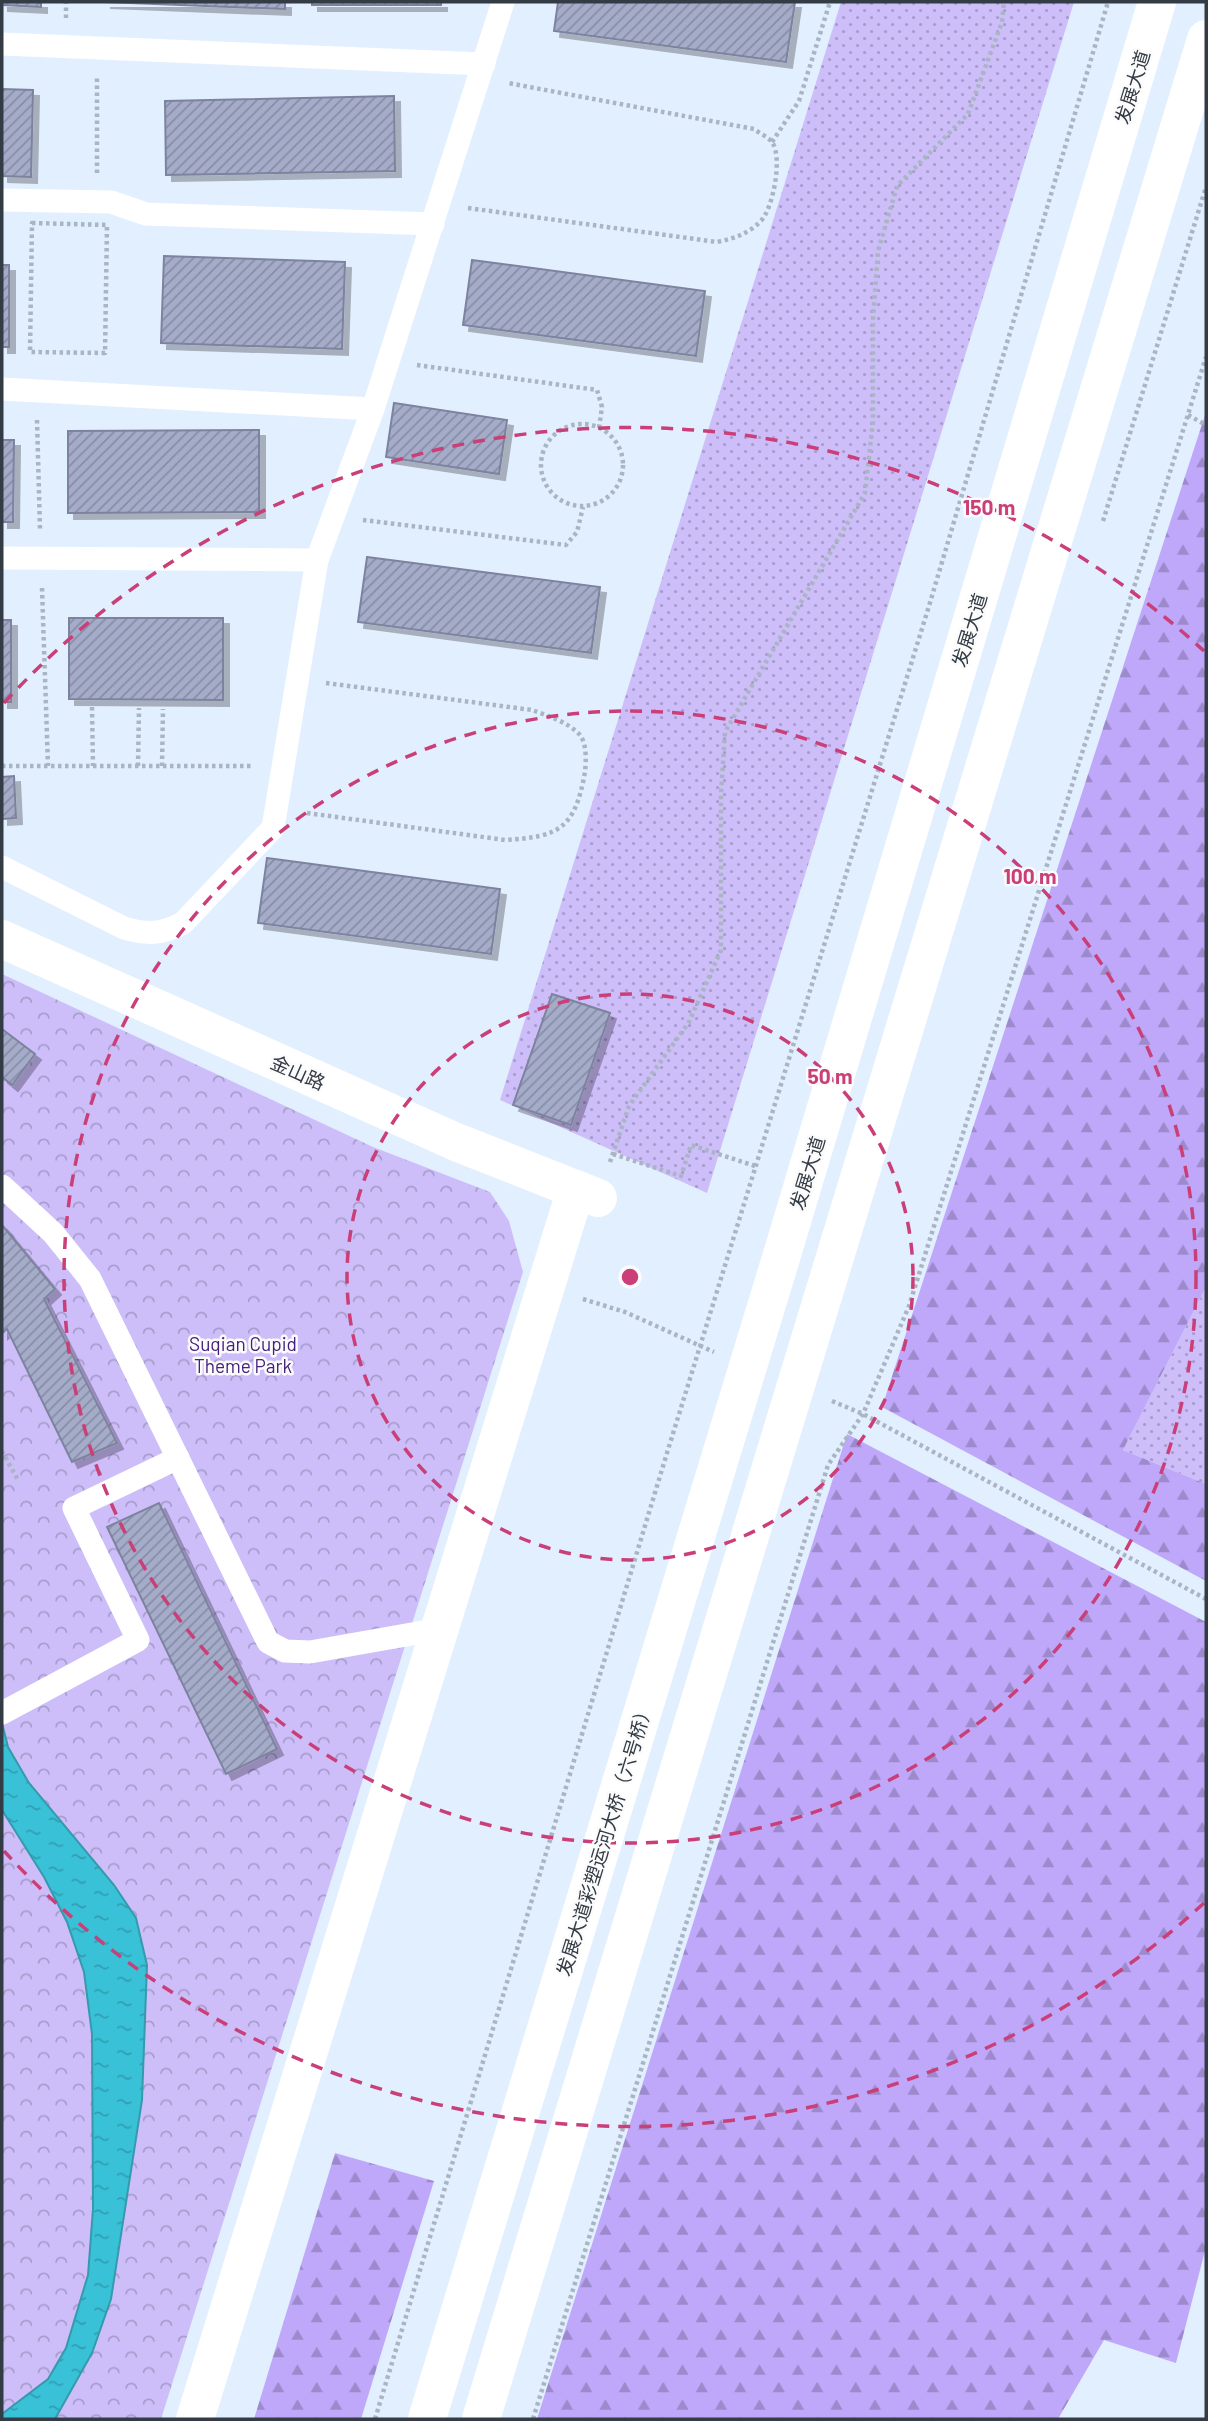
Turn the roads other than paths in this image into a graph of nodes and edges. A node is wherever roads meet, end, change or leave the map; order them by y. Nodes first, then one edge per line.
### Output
1 (503, 2) edge
2 (1157, 2) edge
3 (1206, 39) edge
4 (2, 44) edge
5 (482, 71) junction
6 (2, 200) edge
7 (436, 214) junction
8 (2, 389) edge
9 (373, 409) junction
10 (2, 558) edge
11 (317, 560) junction
12 (2, 867) edge
13 (2, 939) edge
14 (2, 1186) edge
15 (781, 1258) joint
16 (178, 1458) junction
17 (440, 1629) junction
18 (11, 1709) edge
19 (195, 2419) edge
20 (427, 2419) edge
21 (481, 2419) edge

1 - 5 lane
2 - 15 main road, 发展大道
3 - 21 main road
4 - 5 lane
5 - 7 lane
6 - 7 lane
7 - 9 lane
8 - 9 lane
9 - 11 lane
10 - 11 lane
11 - 12 lane
13 - 17 main road, 金山路
14 - 16 lane
15 - 20 main road, 发展大道彩塑运河大桥（六号桥）
16 - 17 lane
16 - 18 lane
17 - 19 main road

